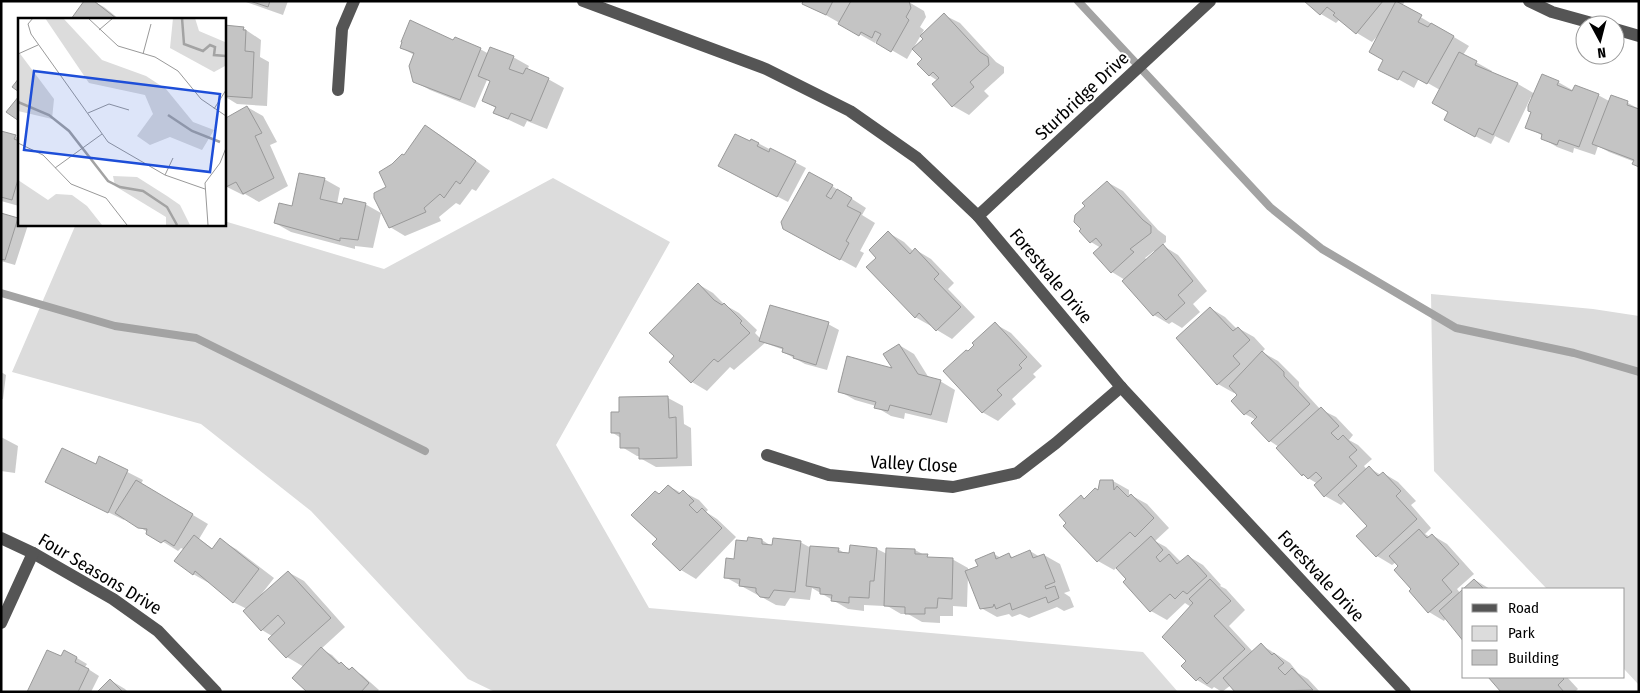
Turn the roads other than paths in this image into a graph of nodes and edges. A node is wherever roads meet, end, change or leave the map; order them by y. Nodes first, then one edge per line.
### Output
1 (354, 1) edge
2 (583, 1) edge
3 (1210, 1) edge
4 (1529, 1) edge
5 (1575, 18) edge
6 (1625, 32) edge
7 (1639, 36) edge
8 (338, 90) dead end
9 (978, 216) junction
10 (1121, 387) junction
11 (767, 455) dead end
12 (1, 538) edge
13 (33, 553) junction
14 (1, 623) edge
15 (216, 692) edge
16 (1405, 692) edge

1 - 8 street
2 - 9 street, Forestvale Drive
3 - 9 street, Sturbridge Drive
4 - 5 street
6 - 7 street
9 - 10 street, Forestvale Drive
10 - 11 street, Valley Close
10 - 16 street, Forestvale Drive
12 - 13 street, Four Seasons Drive
13 - 14 street
13 - 15 street, Four Seasons Drive

